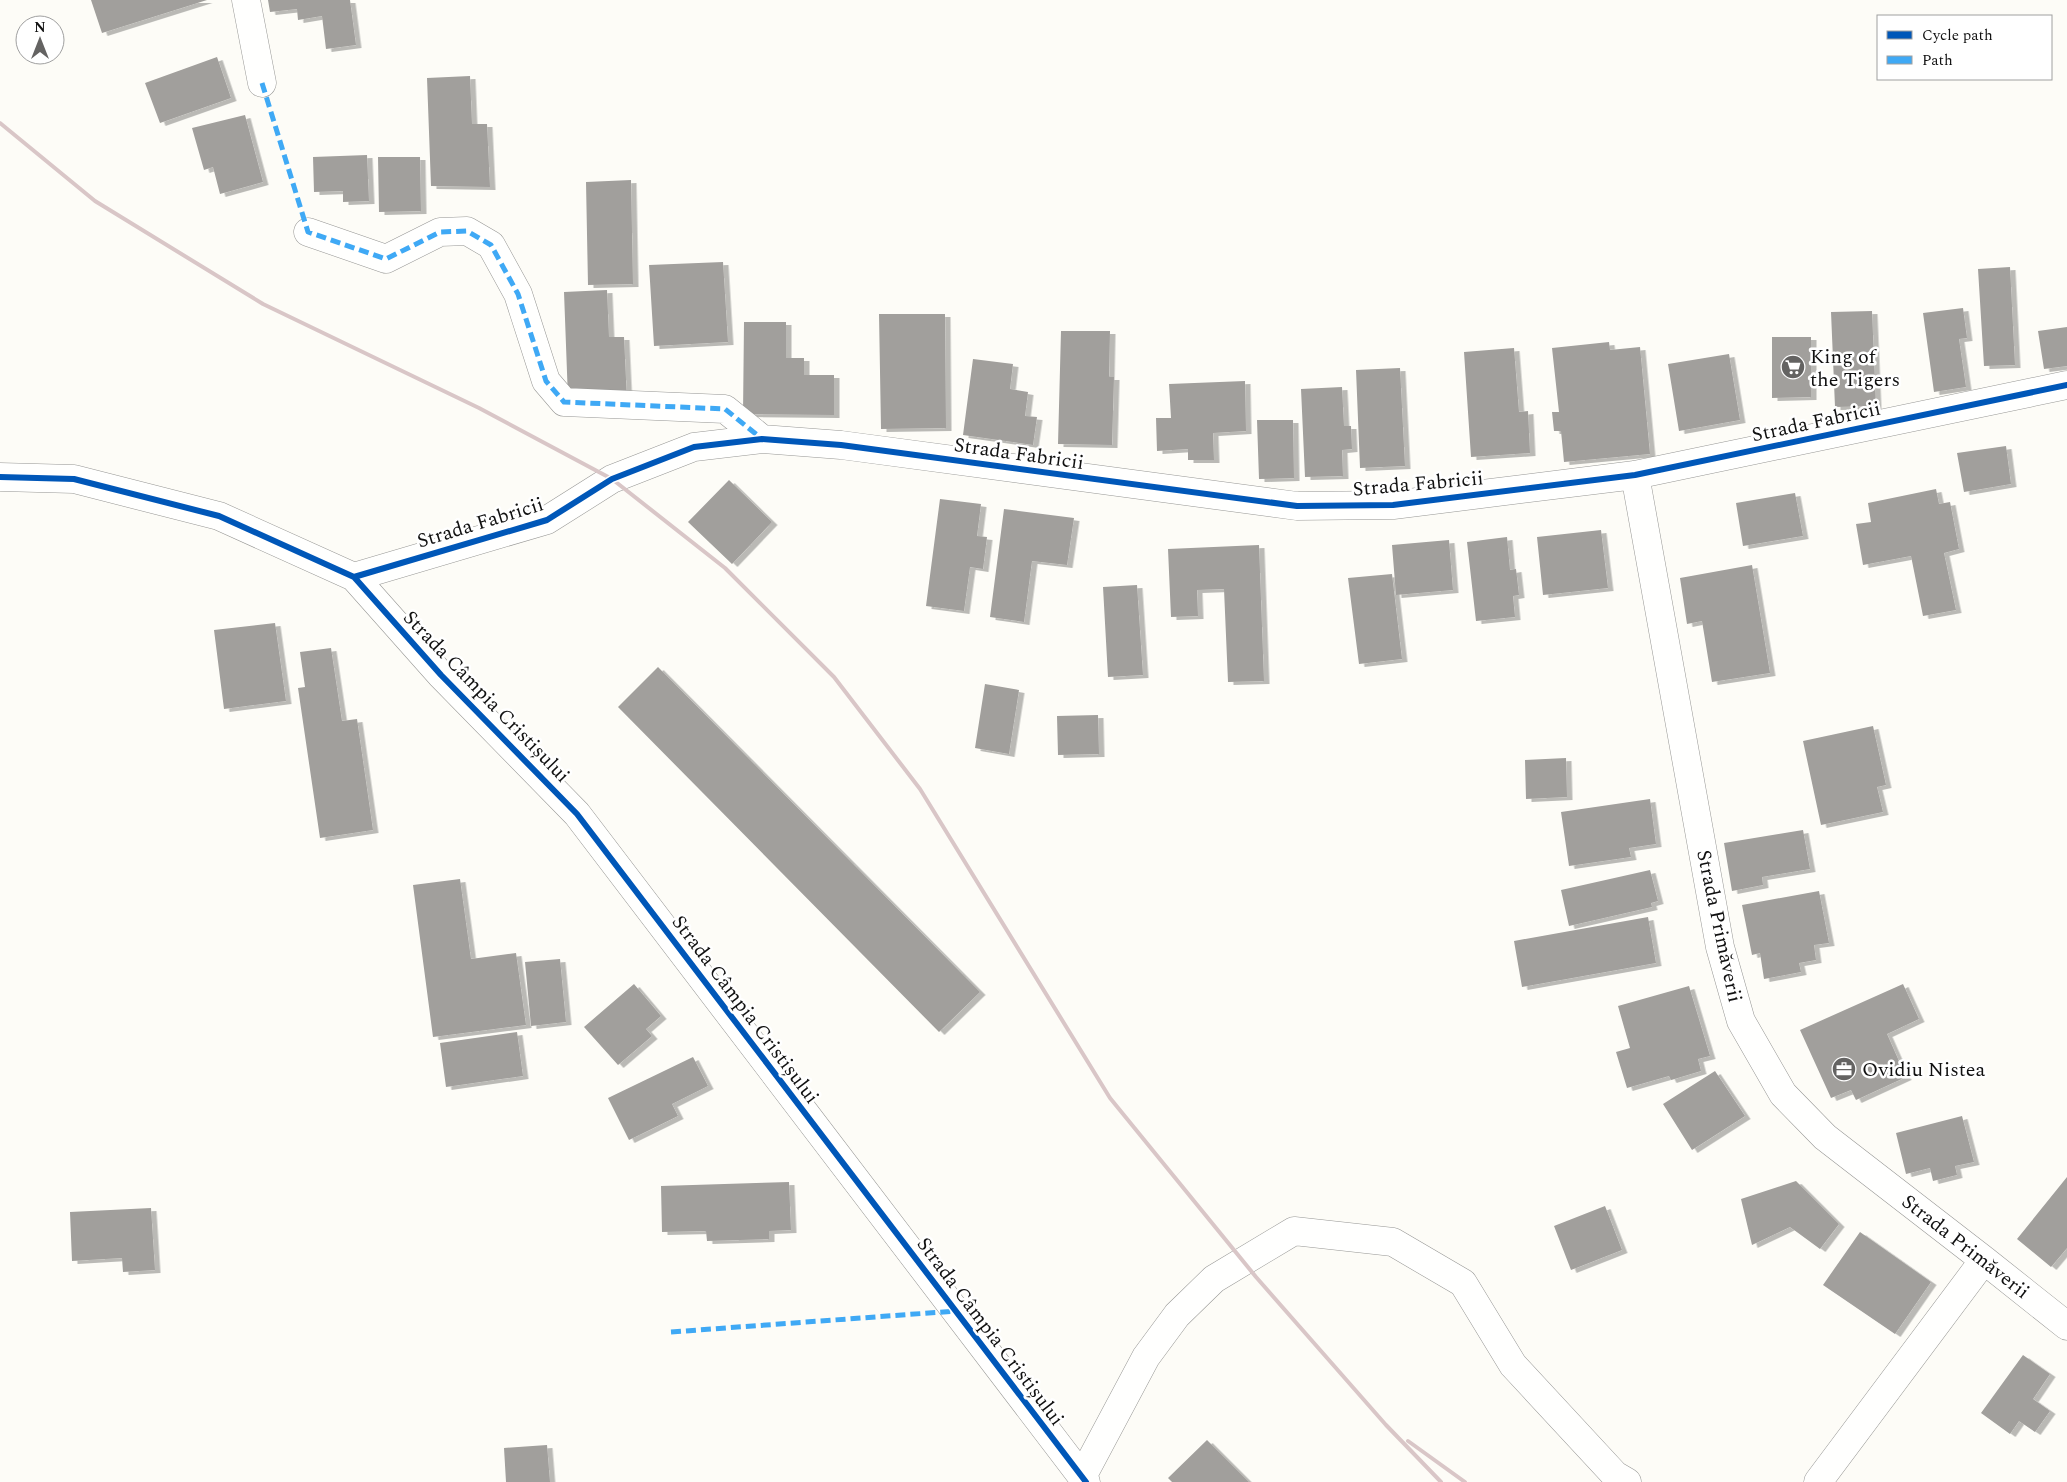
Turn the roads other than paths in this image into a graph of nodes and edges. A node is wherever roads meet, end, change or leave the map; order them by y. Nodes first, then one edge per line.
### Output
1 (246, 0) edge
2 (262, 83) dead end
3 (308, 232) dead end
4 (2067, 385) edge
5 (762, 439) junction
6 (1636, 475) junction
7 (0, 477) edge
8 (354, 577) junction
9 (1984, 1260) junction
10 (2067, 1326) edge
11 (1084, 1480) edge
12 (1626, 1482) edge
13 (1818, 1482) edge

1 - 2 street
3 - 5 street
4 - 6 street, Strada Fabricii
5 - 6 street, Strada Fabricii
5 - 8 street, Strada Fabricii
6 - 9 street, Strada Primăverii
7 - 8 street
8 - 11 street, Strada Câmpia Cristișului
9 - 10 street, Strada Primăverii
9 - 13 street
11 - 12 street

